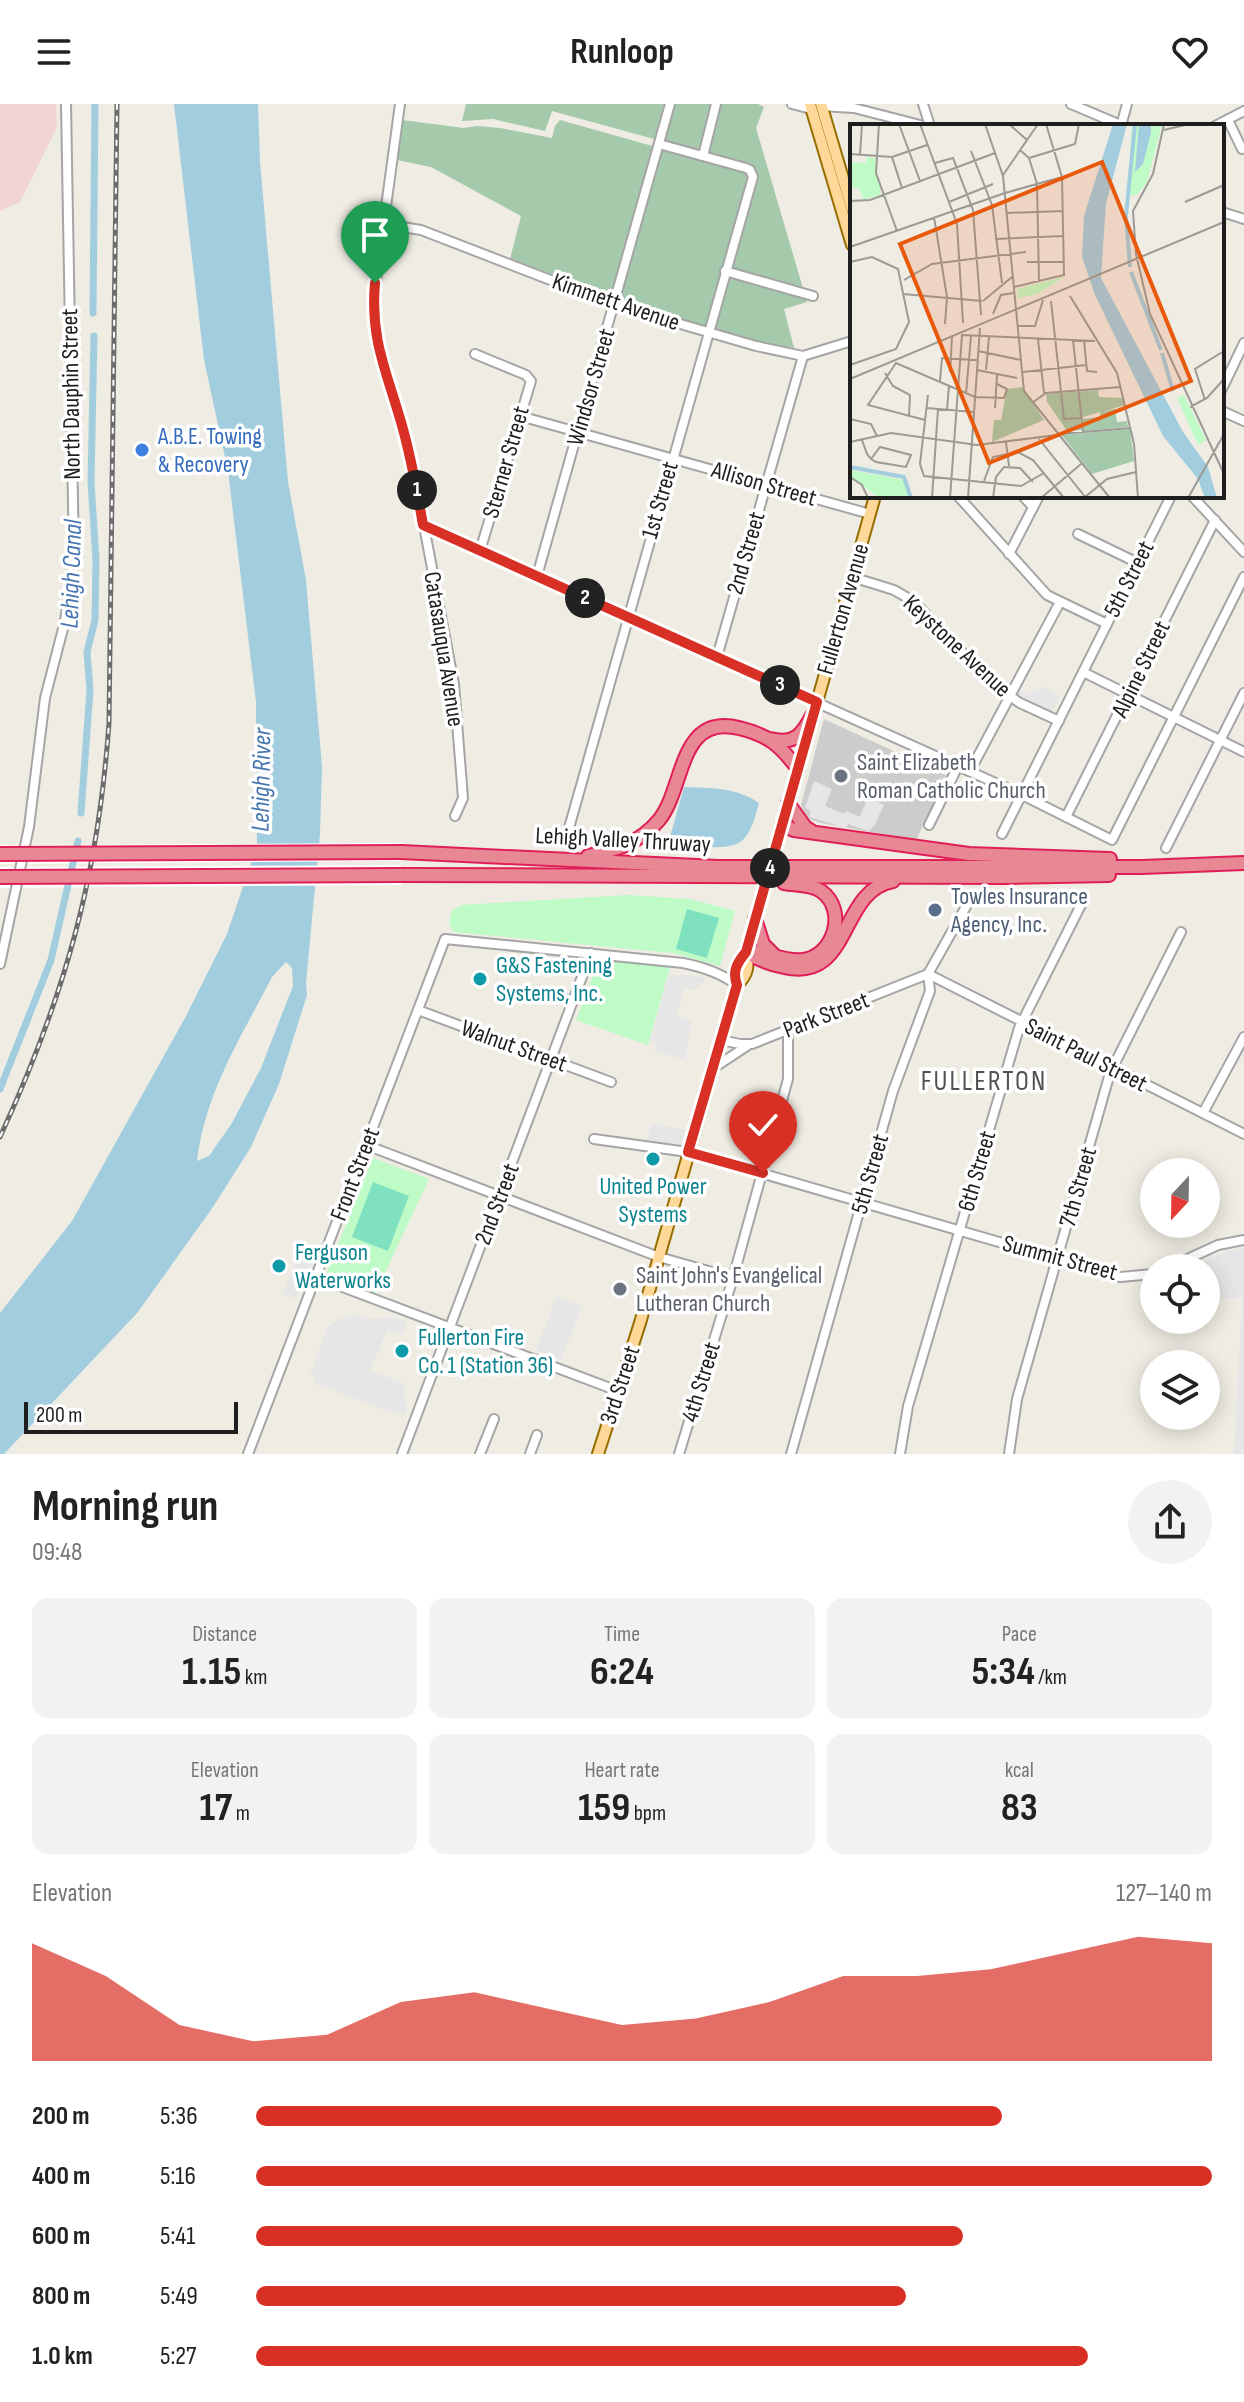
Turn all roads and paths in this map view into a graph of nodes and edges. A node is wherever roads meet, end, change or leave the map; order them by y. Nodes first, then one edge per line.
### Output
1 (66, 104) edge
2 (400, 104) edge
3 (670, 104) edge
4 (716, 104) edge
5 (792, 104) edge
6 (923, 104) edge
7 (1071, 104) edge
8 (1127, 104) edge
9 (816, 106) edge
10 (1244, 111) edge
11 (1228, 120) junction
12 (919, 124) edge
13 (927, 124) edge
14 (1117, 124) edge
15 (1122, 124) edge
16 (1219, 124) edge
17 (659, 144) junction
18 (1242, 149) dead end
19 (703, 156) junction
20 (850, 203) edge
21 (1224, 213) edge
22 (1244, 219) edge
23 (383, 224) junction
24 (850, 237) edge
25 (725, 271) junction
26 (813, 296) dead end
27 (615, 305) junction
28 (708, 332) junction
29 (850, 342) edge
30 (1244, 343) edge
31 (475, 354) dead end
32 (803, 356) junction
33 (1224, 385) edge
34 (1224, 412) edge
35 (520, 416) junction
36 (1244, 421) edge
37 (578, 432) junction
38 (672, 458) junction
39 (766, 485) junction
40 (874, 498) edge
41 (960, 498) edge
42 (1025, 498) edge
43 (1038, 498) edge
44 (1170, 498) edge
45 (1194, 498) edge
46 (1033, 507) junction
47 (870, 514) junction
48 (1215, 520) junction
49 (423, 525) junction
50 (1078, 534) dead end
51 (480, 551) junction
52 (1244, 552) edge
53 (1009, 554) junction
54 (1138, 563) junction
55 (537, 576) junction
56 (852, 577) junction
57 (1244, 577) edge
58 (1060, 602) junction
59 (627, 617) junction
60 (1107, 624) junction
61 (717, 657) junction
62 (1083, 672) junction
63 (1244, 693) edge
64 (1128, 694) junction
65 (1008, 696) junction
66 (815, 708) junction
67 (1174, 717) junction
68 (1059, 721) junction
69 (769, 739) junction
70 (1220, 741) junction
71 (1244, 752) edge
72 (958, 766) junction
73 (798, 769) junction
74 (970, 771) junction
75 (1022, 795) junction
76 (788, 803) junction
77 (455, 816) dead end
78 (1066, 817) junction
79 (782, 825) junction
80 (929, 825) dead end
81 (569, 828) dead end
82 (814, 833) junction
83 (1002, 834) dead end
84 (1166, 848) dead end
85 (0, 854) edge
86 (576, 860) junction
87 (1244, 863) edge
88 (1221, 864) junction
89 (1244, 872) edge
90 (709, 876) junction
91 (0, 877) edge
92 (1008, 877) junction
93 (1084, 899) dead end
94 (968, 903) dead end
95 (755, 919) junction
96 (1181, 932) dead end
97 (746, 952) junction
98 (591, 953) junction
99 (776, 956) junction
100 (0, 964) edge
101 (928, 974) junction
102 (737, 985) junction
103 (418, 1010) junction
104 (1022, 1023) junction
105 (788, 1030) junction
106 (1244, 1037) edge
107 (721, 1040) junction
108 (752, 1044) junction
109 (551, 1060) junction
110 (1112, 1068) junction
111 (712, 1070) junction
112 (611, 1082) dead end
113 (1203, 1113) junction
114 (1244, 1134) edge
115 (594, 1139) dead end
116 (366, 1145) junction
117 (688, 1152) junction
118 (763, 1173) junction
119 (500, 1196) junction
120 (862, 1202) junction
121 (960, 1231) junction
122 (1244, 1240) edge
123 (1198, 1254) edge
124 (659, 1257) junction
125 (1058, 1259) junction
126 (1140, 1275) edge
127 (316, 1277) junction
128 (733, 1278) junction
129 (450, 1327) junction
130 (618, 1391) junction
131 (494, 1419) dead end
132 (537, 1435) dead end
133 (248, 1454) edge
134 (402, 1454) edge
135 (480, 1454) edge
136 (530, 1454) edge
137 (598, 1454) edge
138 (679, 1454) edge
139 (791, 1454) edge
140 (900, 1454) edge
141 (1009, 1454) edge

1 - 100 street, North Dauphin Street
2 - 23 street, Catasauqua Avenue
3 - 17 street, Windsor Street
4 - 19 street
5 - 9 street
6 - 13 street
7 - 14 street
8 - 15 street
9 - 12 street
9 - 20 main road
9 - 24 main road
10 - 11 street
11 - 16 street
11 - 18 street
17 - 19 street
17 - 27 street, Windsor Street
19 - 25 street, 1st Street
21 - 22 street
23 - 27 street, Kimmett Avenue
23 - 49 street, Catasauqua Avenue
25 - 26 street
25 - 28 street, 1st Street
27 - 28 street, Kimmett Avenue
27 - 37 street, Windsor Street
28 - 32 street, Kimmett Avenue
28 - 38 street, 1st Street
29 - 32 street
30 - 33 street
31 - 35 street, Sterner Street
32 - 39 street, 2nd Street
34 - 36 street
35 - 37 street, Allison Street
35 - 51 street, Sterner Street
37 - 38 street, Allison Street
37 - 55 street, Windsor Street
38 - 39 street, Allison Street
38 - 59 street, 1st Street
39 - 47 street, Allison Street
39 - 61 street, 2nd Street
40 - 47 main road, Fullerton Avenue
41 - 53 street
42 - 46 street
43 - 46 street
44 - 54 street, 5th Street
45 - 48 street
46 - 53 street
47 - 56 main road, Fullerton Avenue
48 - 52 street
48 - 64 street, Alpine Street
49 - 51 street
49 - 77 street, Catasauqua Avenue
50 - 54 street
51 - 55 street
53 - 58 street
54 - 60 street, 5th Street
55 - 59 street
56 - 65 street, Keystone Avenue
56 - 66 main road, Fullerton Avenue
57 - 67 street
58 - 60 street
58 - 65 street
59 - 61 street
59 - 81 street, 1st Street
60 - 62 street, 5th Street
61 - 66 street
62 - 64 street
62 - 68 street, 5th Street
63 - 70 street
64 - 67 street
64 - 78 street, Alpine Street
65 - 68 street, Keystone Avenue
65 - 74 street
66 - 69 highway
66 - 72 street
66 - 73 main road, Fullerton Avenue
67 - 70 street
67 - 78 street
68 - 75 street, 5th Street
69 - 73 highway
69 - 86 highway
70 - 71 street
70 - 84 street
72 - 74 street
72 - 80 street
73 - 76 main road, Fullerton Avenue
74 - 75 street
75 - 78 street
75 - 83 street, 5th Street
76 - 79 main road, Fullerton Avenue
76 - 82 highway
79 - 82 highway
79 - 95 main road, Fullerton Avenue, bridge
82 - 88 highway
85 - 86 highway, Lehigh Valley Thruway, bridge
86 - 88 highway, Lehigh Valley Thruway
87 - 88 highway, Lehigh Valley Thruway
89 - 92 highway, Lehigh Valley Thruway
90 - 91 highway, Lehigh Valley Thruway, bridge
90 - 92 highway, Lehigh Valley Thruway
90 - 99 highway
92 - 97 highway
93 - 104 street, 6th Street
94 - 101 street, 5th Street
95 - 97 main road, Fullerton Avenue
95 - 99 highway
96 - 110 street, 7th Street
97 - 99 highway
97 - 102 main road, Fullerton Avenue
98 - 102 street
98 - 103 street, Front Street
98 - 109 street, 2nd Street
101 - 104 street, Saint Paul Street
101 - 105 street, Park Street
101 - 120 street, 5th Street
102 - 107 main road, Fullerton Avenue
103 - 109 street, Walnut Street
103 - 116 street, Front Street
104 - 110 street, Saint Paul Street
104 - 121 street, 6th Street
105 - 108 street, Park Street
105 - 118 street, 4th Street
106 - 113 street
107 - 108 street, Park Street
107 - 111 main road, 3rd Street
108 - 111 street
109 - 112 street, Walnut Street
109 - 119 street, 2nd Street
110 - 113 street, Saint Paul Street
110 - 125 street, 7th Street
111 - 117 main road, 3rd Street
113 - 114 street, Saint Paul Street
115 - 117 street, Summit Street
116 - 119 street
116 - 127 street, Front Street
117 - 118 street, Summit Street
117 - 124 main road, 3rd Street
118 - 120 street, Summit Street
118 - 128 street, 4th Street
119 - 124 street
119 - 129 street, 2nd Street
120 - 121 street, Summit Street
120 - 139 street, 5th Street
121 - 125 street, Summit Street
121 - 140 street, 6th Street
122 - 123 street
124 - 128 street
124 - 130 main road, 3rd Street
125 - 126 street, Summit Street
125 - 141 street, 7th Street
127 - 129 street
127 - 133 street, Front Street
128 - 138 street, 4th Street
129 - 130 street
129 - 134 street, 2nd Street
130 - 137 main road, 3rd Street
131 - 135 street
132 - 136 street

